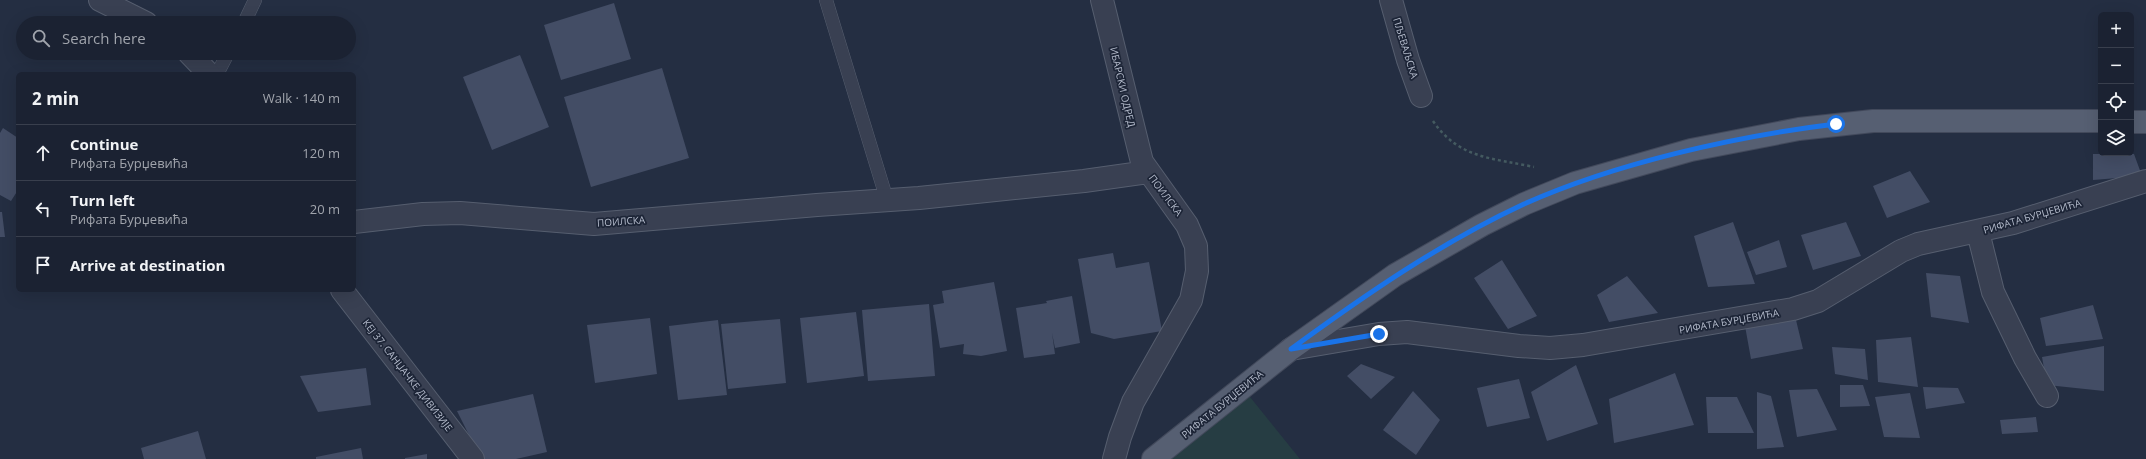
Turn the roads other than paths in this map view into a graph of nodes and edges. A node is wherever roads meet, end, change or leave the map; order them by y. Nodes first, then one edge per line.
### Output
1 (100, 0) edge
2 (255, 0) edge
3 (826, 0) edge
4 (1102, 0) edge
5 (1391, 0) edge
6 (132, 16) edge
7 (247, 16) edge
8 (195, 60) edge
9 (224, 60) edge
10 (206, 72) edge
11 (218, 72) edge
12 (1422, 96) road end
13 (2098, 121) edge
14 (2134, 122) edge
15 (2146, 122) edge
16 (1148, 172) junction
17 (2146, 181) edge
18 (887, 200) junction
19 (356, 222) edge
20 (1978, 232) junction
21 (344, 292) edge
22 (1291, 349) junction
23 (2047, 396) dead end
24 (473, 459) edge
25 (1114, 459) edge
26 (1152, 459) edge

1 - 6 street
2 - 7 lane
3 - 18 lane
4 - 16 street, ИБАРСКИ ОДРЕД
5 - 12 street, ПЉЕВАЉСКА
8 - 10 street
9 - 11 lane
13 - 22 main road, РИФАТА БУРЏЕВИЋА
14 - 15 main road
16 - 18 street, ПОИЛСКА
16 - 25 street, ПОИЛСКА
17 - 20 street, РИФАТА БУРЏЕВИЋА
18 - 19 street, ПОИЛСКА
20 - 22 street, РИФАТА БУРЏЕВИЋА
20 - 23 street
21 - 24 street, КЕЈ 37. САНЏАЧКЕ ДИВИЗИЈЕ
22 - 26 main road, РИФАТА БУРЏЕВИЋА

